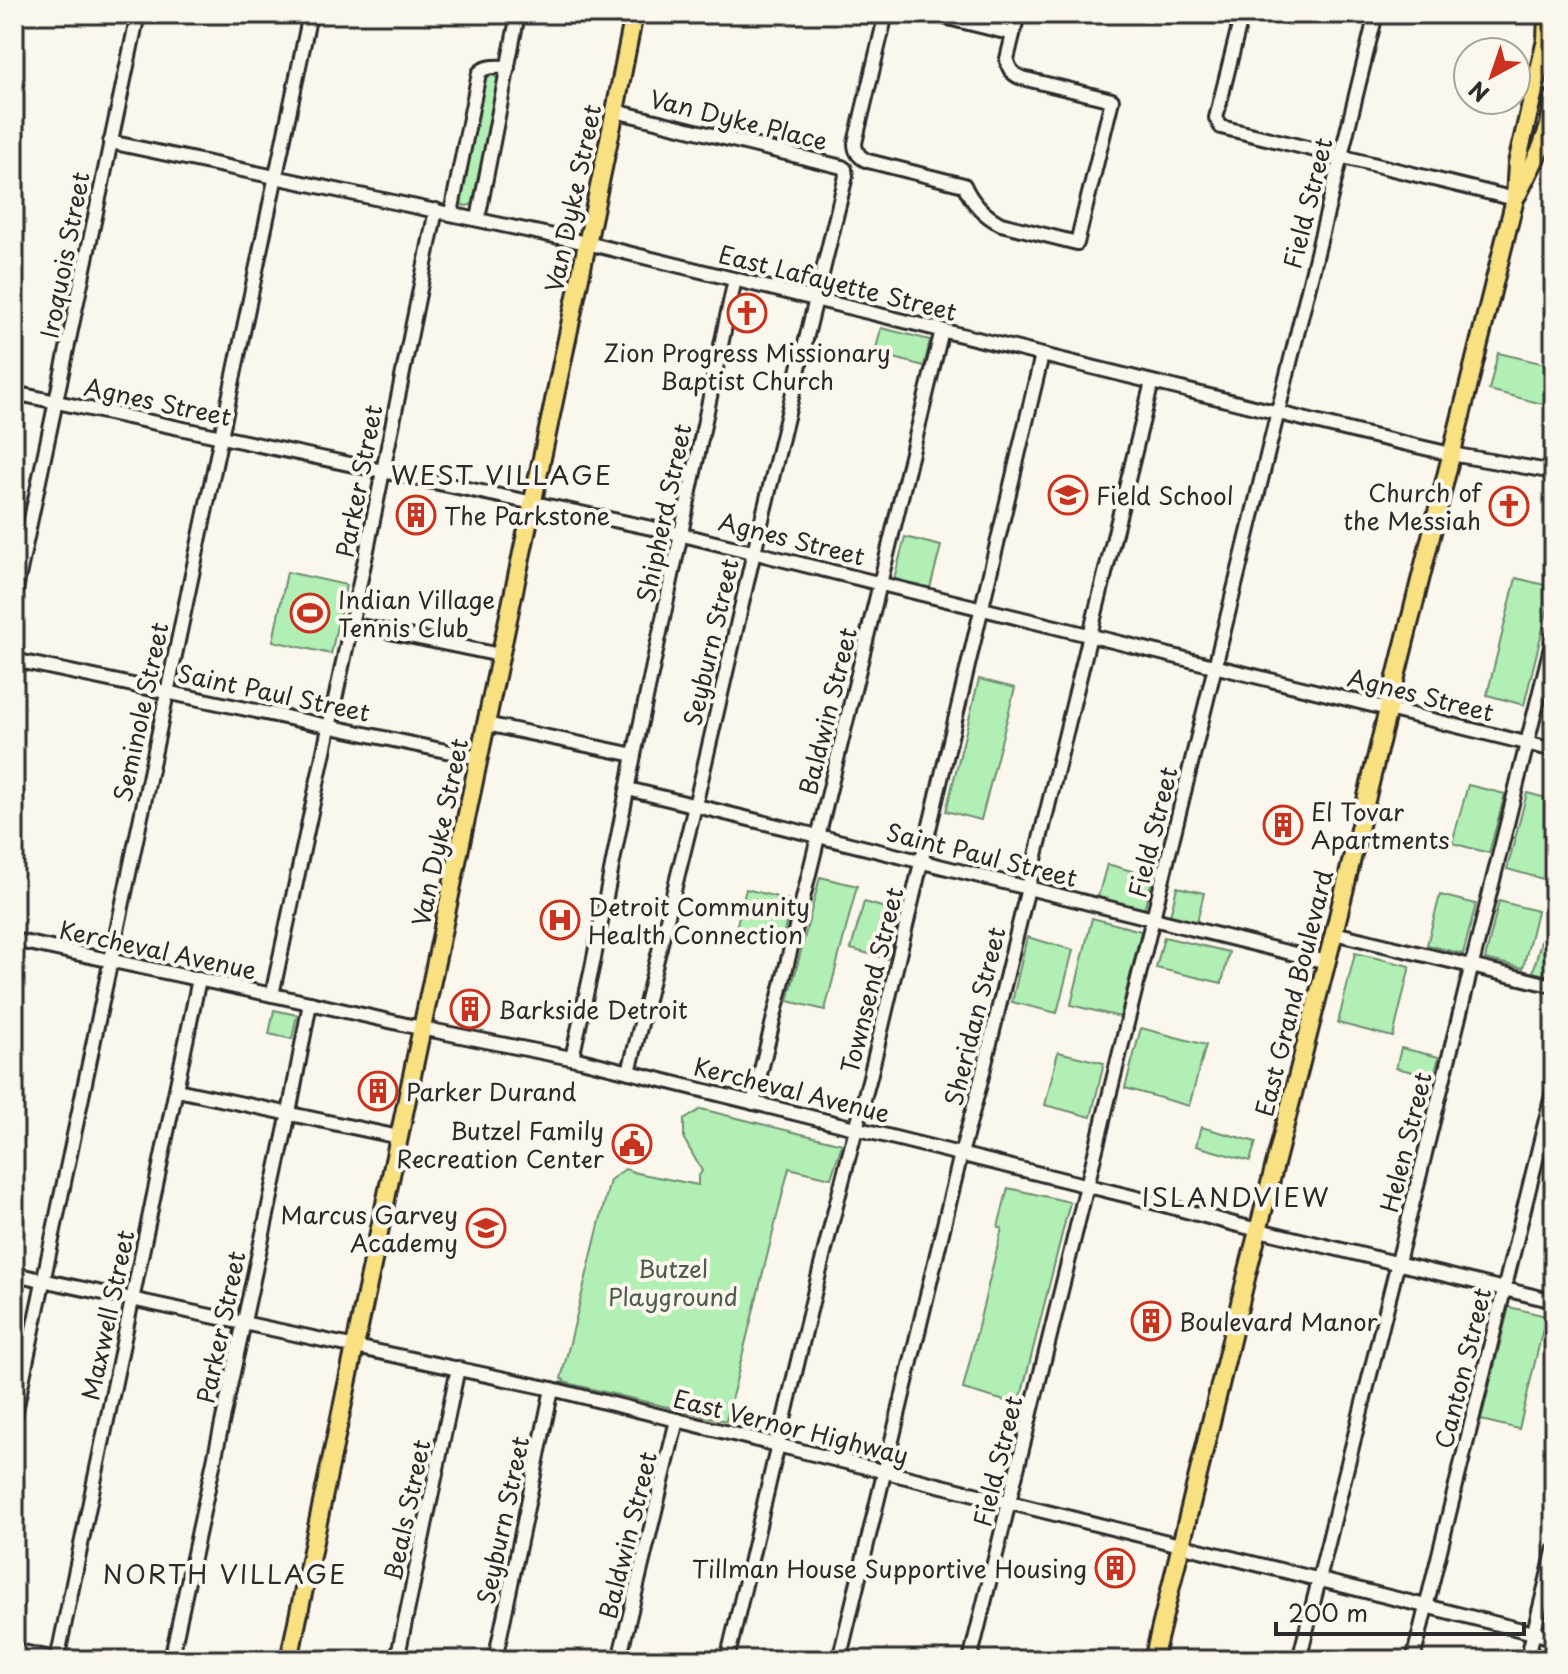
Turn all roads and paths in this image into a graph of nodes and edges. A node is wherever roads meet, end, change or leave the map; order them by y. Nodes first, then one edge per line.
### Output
1 (138, 14) edge
2 (310, 14) edge
3 (518, 14) edge
4 (634, 14) edge
5 (886, 14) edge
6 (932, 14) edge
7 (1018, 14) edge
8 (1242, 14) edge
9 (1376, 14) edge
10 (1548, 15) edge
11 (1013, 34) junction
12 (508, 67) junction
13 (1554, 97) edge
14 (615, 111) junction
15 (1550, 118) junction
16 (1527, 119) junction
17 (110, 142) junction
18 (1341, 157) junction
19 (846, 176) joint
20 (276, 177) junction
21 (1515, 199) junction
22 (436, 210) junction
23 (451, 213) junction
24 (478, 219) junction
25 (587, 243) junction
26 (735, 279) junction
27 (816, 299) junction
28 (942, 330) junction
29 (1042, 355) junction
30 (1152, 382) junction
31 (14, 393) edge
32 (57, 402) junction
33 (1278, 413) junction
34 (221, 436) junction
35 (1451, 454) junction
36 (382, 470) junction
37 (1554, 472) edge
38 (533, 502) junction
39 (681, 534) junction
40 (754, 552) junction
41 (881, 582) junction
42 (14, 599) edge
43 (982, 608) junction
44 (351, 624) junction
45 (1090, 634) junction
46 (1554, 635) edge
47 (500, 655) junction
48 (14, 660) edge
49 (1216, 666) junction
50 (167, 692) junction
51 (1388, 709) junction
52 (486, 724) junction
53 (330, 727) junction
54 (1527, 743) junction
55 (1554, 750) edge
56 (634, 755) junction
57 (479, 758) junction
58 (628, 789) junction
59 (695, 806) junction
60 (819, 837) junction
61 (922, 862) junction
62 (1028, 888) junction
63 (1154, 919) junction
64 (1334, 933) junction
65 (14, 940) edge
66 (111, 960) junction
67 (1327, 962) junction
68 (1472, 966) junction
69 (199, 979) junction
70 (1554, 986) edge
71 (272, 995) junction
72 (310, 1003) junction
73 (421, 1028) junction
74 (572, 1058) junction
75 (629, 1072) junction
76 (1554, 1087) edge
77 (177, 1090) junction
78 (753, 1103) junction
79 (289, 1113) junction
80 (856, 1128) junction
81 (399, 1137) junction
82 (961, 1154) junction
83 (1088, 1185) junction
84 (1259, 1229) junction
85 (1398, 1262) junction
86 (14, 1274) edge
87 (43, 1280) junction
88 (1504, 1288) junction
89 (133, 1299) junction
90 (1554, 1301) edge
91 (243, 1323) junction
92 (355, 1346) junction
93 (458, 1368) junction
94 (552, 1389) junction
95 (14, 1420) edge
96 (677, 1420) junction
97 (777, 1445) junction
98 (885, 1472) junction
99 (1010, 1503) junction
100 (1182, 1546) junction
101 (1554, 1551) edge
102 (1319, 1580) junction
103 (1426, 1606) junction
104 (1534, 1633) junction
105 (1554, 1638) edge
106 (14, 1650) edge
107 (58, 1660) edge
108 (171, 1660) edge
109 (289, 1660) edge
110 (397, 1660) edge
111 (495, 1660) edge
112 (619, 1660) edge
113 (727, 1660) edge
114 (839, 1660) edge
115 (970, 1660) edge
116 (1153, 1660) edge
117 (1299, 1660) edge
118 (1413, 1660) edge
119 (1527, 1660) edge

1 - 17 street, Iroquois Street
2 - 20 street, Seminole Street
3 - 12 street
4 - 14 main road, Van Dyke Street
5 - 11 street
6 - 11 street
7 - 11 street
8 - 18 street
9 - 18 street, Field Street
10 - 16 main road, East Grand Boulevard
12 - 23 street
12 - 24 street
13 - 15 main road, East Grand Boulevard
14 - 19 street, Van Dyke Place
14 - 25 main road, Van Dyke Street
15 - 16 main road
15 - 21 main road, East Grand Boulevard
16 - 21 main road, East Grand Boulevard
17 - 20 street, East Lafayette Street
17 - 32 street, Iroquois Street
18 - 21 street
18 - 33 street, Field Street
19 - 27 street, Seyburn Street
20 - 22 street, East Lafayette Street
20 - 34 street, Seminole Street
21 - 35 main road, East Grand Boulevard
22 - 23 street, East Lafayette Street
22 - 36 street, Parker Street
23 - 24 street, East Lafayette Street
24 - 25 street, East Lafayette Street
25 - 26 street, East Lafayette Street
25 - 38 main road, Van Dyke Street
26 - 27 street, East Lafayette Street
26 - 39 street, Shipherd Street
27 - 28 street, East Lafayette Street
27 - 40 street, Seyburn Street
28 - 29 street, East Lafayette Street
28 - 41 street, Baldwin Street
29 - 30 street, East Lafayette Street
29 - 43 street, Townsend Street
30 - 33 street, East Lafayette Street
30 - 45 street, Sheridan Street
31 - 32 street, Agnes Street
32 - 34 street, Agnes Street
32 - 42 street, Iroquois Street
33 - 35 street, East Lafayette Street
33 - 49 street, Field Street
34 - 36 street, Agnes Street
34 - 50 street, Seminole Street
35 - 37 street, East Lafayette Street
35 - 51 main road, East Grand Boulevard
36 - 38 street, Agnes Street
36 - 44 street, Parker Street
38 - 39 street, Agnes Street
38 - 47 main road, Van Dyke Street
39 - 40 street, Agnes Street
39 - 56 street, Shipherd Street
40 - 41 street, Agnes Street
40 - 59 street, Seyburn Street
41 - 43 street, Agnes Street
41 - 60 street, Baldwin Street
43 - 45 street, Agnes Street
43 - 61 street, Townsend Street
44 - 47 street
44 - 53 street, Parker Street
45 - 49 street, Agnes Street
45 - 62 street, Sheridan Street
46 - 54 street, Helen Street
47 - 52 main road, Van Dyke Street
48 - 50 street, Saint Paul Street
49 - 51 street, Agnes Street
49 - 63 street, Field Street
50 - 53 street, Saint Paul Street
50 - 66 street, Seminole Street
51 - 54 street, Agnes Street
51 - 64 main road, East Grand Boulevard
52 - 56 street
52 - 57 main road, Van Dyke Street
53 - 57 street, Saint Paul Street
53 - 71 street, Parker Street
54 - 55 street, Agnes Street
54 - 68 street, Helen Street
56 - 58 street, Shipherd Street
57 - 73 main road, Van Dyke Street
58 - 59 street, Saint Paul Street
58 - 74 street
59 - 60 street, Saint Paul Street
59 - 75 street, Seyburn Street
60 - 61 street, Saint Paul Street
60 - 78 street, Baldwin Street
61 - 62 street, Saint Paul Street
61 - 80 street, Townsend Street
62 - 63 street, Saint Paul Street
62 - 82 street, Sheridan Street
63 - 67 street, Saint Paul Street
63 - 83 street, Field Street
64 - 67 main road, East Grand Boulevard
64 - 68 street
65 - 66 street, Kercheval Avenue
66 - 69 street, Kercheval Avenue
66 - 87 street, Seminole Street
67 - 84 main road, East Grand Boulevard
68 - 70 street
68 - 85 street, Helen Street
69 - 71 street, Kercheval Avenue
69 - 77 street, Maxwell Street
71 - 72 street, Kercheval Avenue
72 - 73 street, Kercheval Avenue
72 - 79 street, Parker Street
73 - 74 street, Kercheval Avenue
73 - 81 main road, Van Dyke Street
74 - 75 street, Kercheval Avenue
75 - 78 street, Kercheval Avenue
76 - 88 street, Canton Street
77 - 79 street
77 - 89 street, Maxwell Street
78 - 80 street, Kercheval Avenue
79 - 81 street
79 - 91 street, Parker Street
80 - 82 street, Kercheval Avenue
80 - 97 street, Townsend Street
81 - 92 main road, Van Dyke Street
82 - 83 street, Kercheval Avenue
82 - 98 street, Sheridan Street
83 - 84 street, Kercheval Avenue
83 - 99 street, Field Street
84 - 85 street, Kercheval Avenue
84 - 100 main road, East Grand Boulevard
85 - 88 street, Kercheval Avenue
85 - 102 street, Helen Street
86 - 87 street, East Vernor Highway
87 - 89 street, East Vernor Highway
87 - 95 street, Seminole Street
88 - 90 street, Kercheval Avenue
88 - 103 street, Canton Street
89 - 91 street, East Vernor Highway
89 - 107 street, Maxwell Street
91 - 92 street, East Vernor Highway
91 - 108 street, Parker Street
92 - 93 street, East Vernor Highway
92 - 109 main road, Van Dyke Street
93 - 94 street, East Vernor Highway
93 - 110 street, Beals Street
94 - 96 street, East Vernor Highway
94 - 111 street, Seyburn Street
96 - 97 street, East Vernor Highway
96 - 112 street, Baldwin Street
97 - 98 street, East Vernor Highway
97 - 113 street, Townsend Street
98 - 99 street, East Vernor Highway
98 - 114 street, Sheridan Street
99 - 100 street, East Vernor Highway
99 - 115 street, Field Street
100 - 102 street, East Vernor Highway
100 - 116 main road, East Grand Boulevard
101 - 104 street
102 - 103 street, East Vernor Highway
102 - 117 street, Helen Street
103 - 104 street, East Vernor Highway
103 - 118 street, Canton Street
104 - 105 street, East Vernor Highway
104 - 119 street
106 - 107 street

